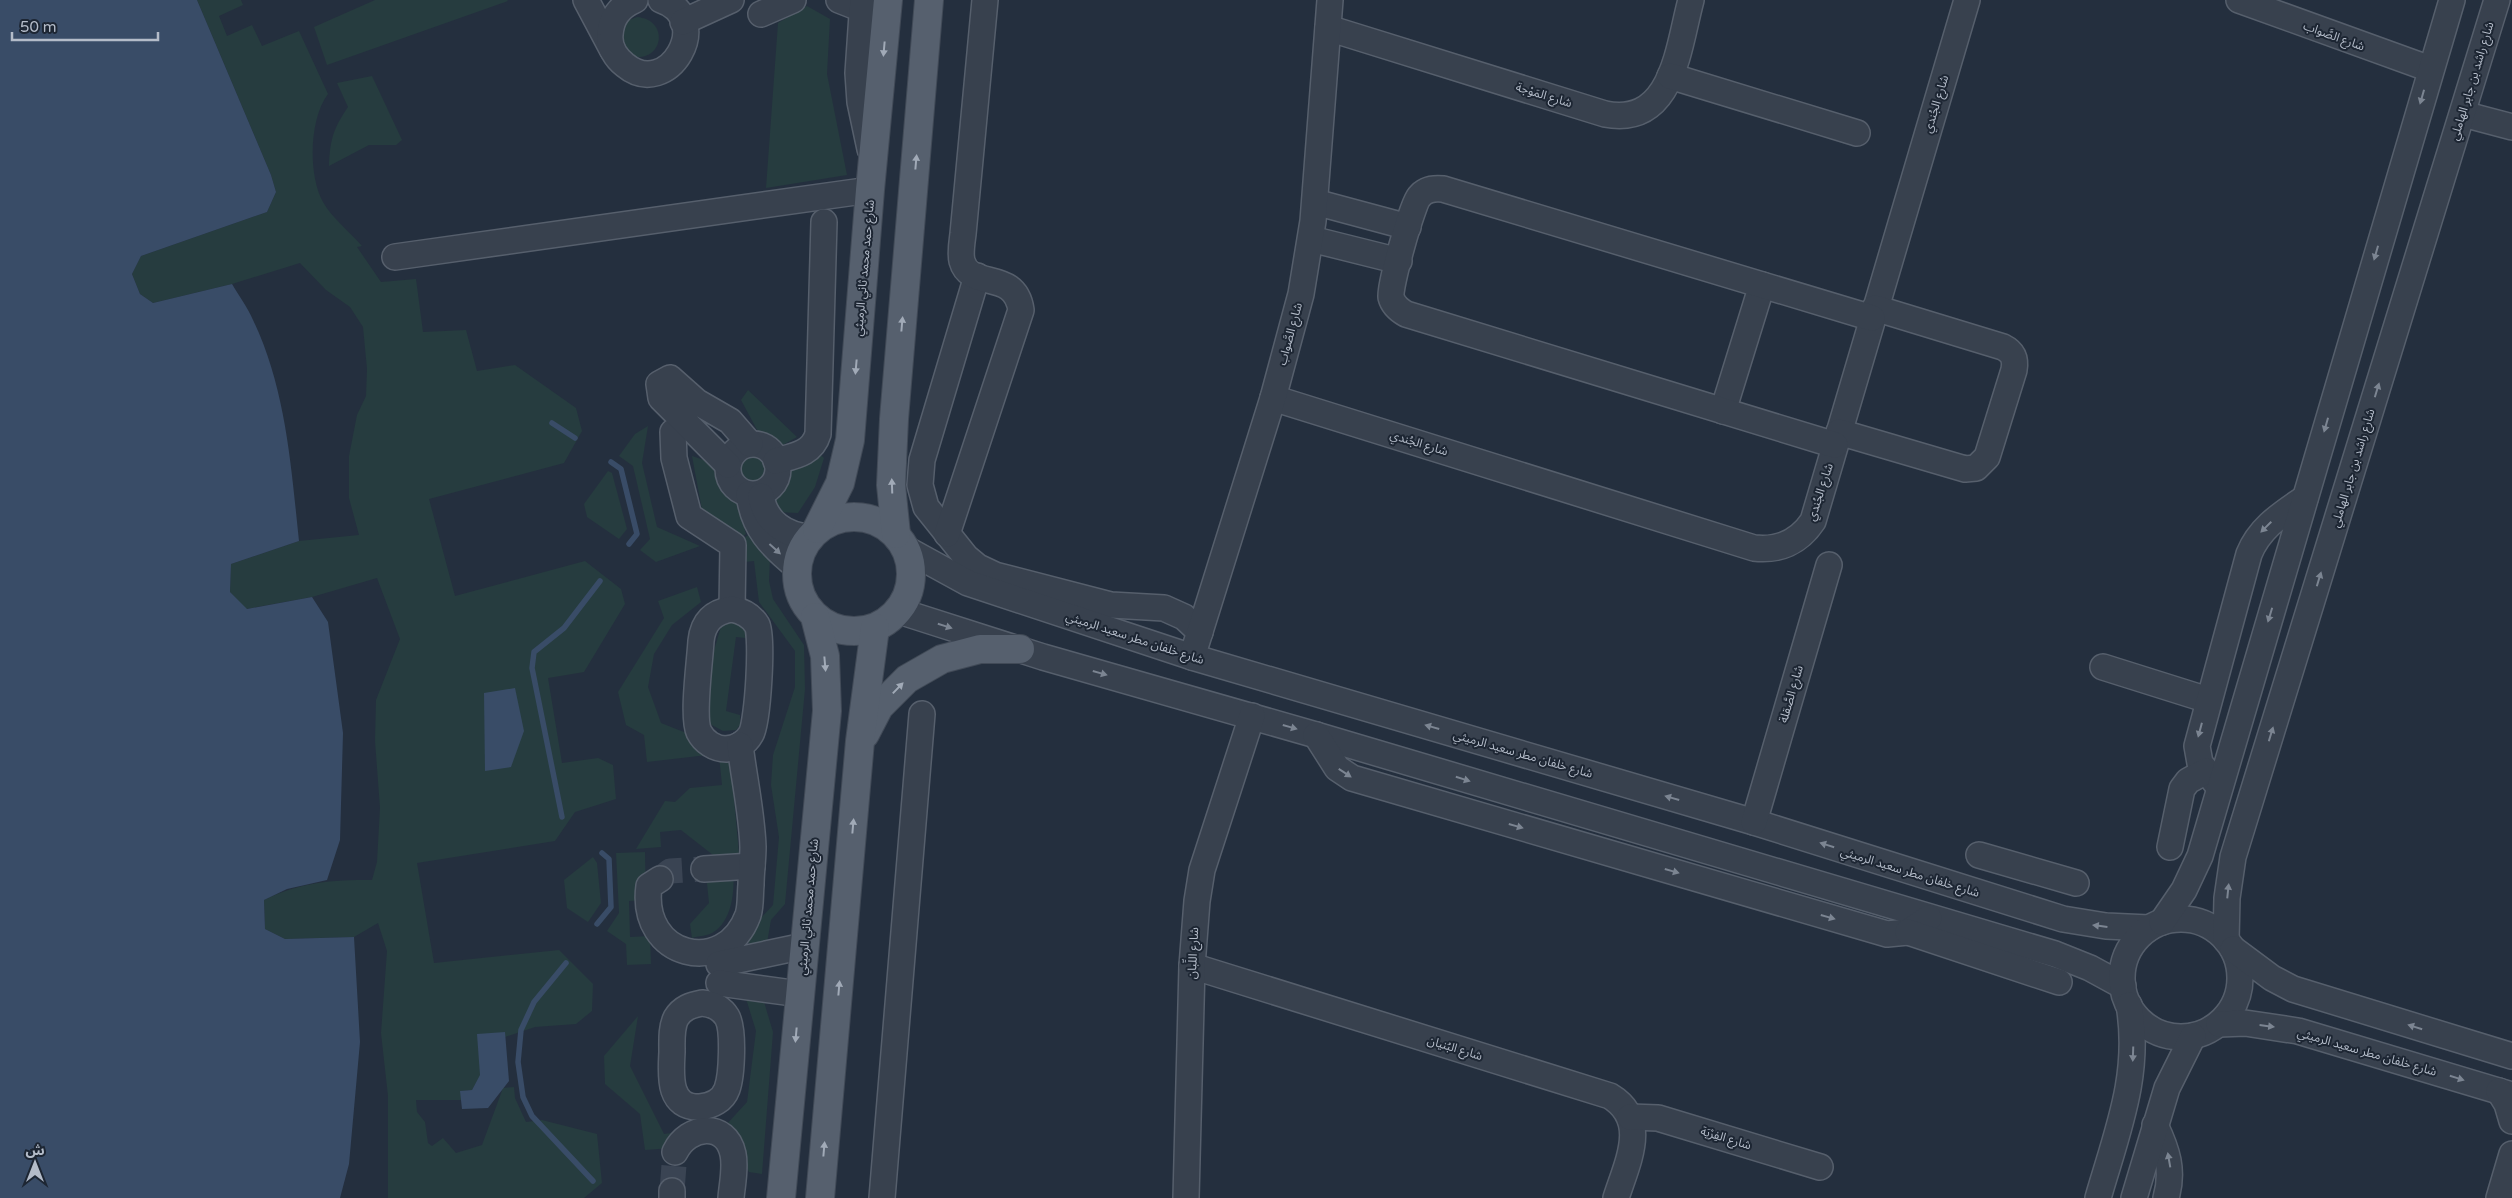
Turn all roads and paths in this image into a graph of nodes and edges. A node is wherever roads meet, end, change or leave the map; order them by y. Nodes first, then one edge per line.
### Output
1 (586, 0) edge
2 (635, 0) edge
3 (731, 0) edge
4 (793, 0) edge
5 (839, 0) edge
6 (888, 0) edge
7 (985, 0) edge
8 (1330, 0) edge
9 (1691, 0) edge
10 (1967, 0) edge
11 (2238, 0) edge
12 (2452, 0) edge
13 (2498, 0) edge
14 (930, 2) edge
15 (863, 4) edge
16 (676, 6) edge
17 (761, 14) dead end
18 (1328, 28) junction
19 (613, 52) junction
20 (2430, 70) junction
21 (1670, 76) junction
22 (2462, 114) junction
23 (2512, 127) edge
24 (1857, 133) dead end
25 (872, 177) junction
26 (1315, 202) junction
27 (824, 222) dead end
28 (1408, 227) junction
29 (1311, 239) junction
30 (395, 256) dead end
31 (1399, 261) junction
32 (977, 276) junction
33 (1762, 285) junction
34 (1873, 313) junction
35 (1273, 398) junction
36 (1723, 411) junction
37 (673, 432) dead end
38 (1837, 439) junction
39 (750, 444) junction
40 (776, 460) junction
41 (728, 465) junction
42 (755, 493) junction
43 (2305, 498) junction
44 (814, 533) junction
45 (947, 534) junction
46 (901, 541) junction
47 (1828, 565) dead end
48 (797, 567) junction
49 (732, 609) junction
50 (898, 611) junction
51 (815, 616) junction
52 (875, 628) junction
53 (1200, 632) junction
54 (1020, 649) junction
55 (1192, 657) junction
56 (2103, 668) dead end
57 (2208, 700) junction
58 (922, 714) dead end
59 (1252, 716) junction
60 (1316, 735) junction
61 (860, 741) junction
62 (740, 745) junction
63 (2212, 779) junction
64 (1754, 822) junction
65 (2170, 847) dead end
66 (1979, 854) dead end
67 (752, 866) junction
68 (704, 869) tunnel mouth
69 (2035, 871) junction
70 (660, 879) tunnel mouth
71 (2076, 883) dead end
72 (2023, 907) junction
73 (1929, 918) junction
74 (2156, 925) junction
75 (1908, 932) junction
76 (2230, 944) junction
77 (804, 946) junction
78 (1984, 946) junction
79 (719, 965) junction
80 (1192, 966) junction
81 (2059, 982) dead end
82 (800, 994) junction
83 (2126, 996) junction
84 (720, 1009) junction
85 (2219, 1024) junction
86 (2193, 1036) junction
87 (2512, 1056) edge
88 (2505, 1093) edge
89 (713, 1104) junction
90 (688, 1105) junction
91 (1630, 1117) junction
92 (2512, 1121) edge
93 (2155, 1125) junction
94 (723, 1138) junction
95 (2512, 1154) edge
96 (1820, 1167) dead end
97 (731, 1198) edge
98 (781, 1198) edge
99 (820, 1198) edge
100 (882, 1198) edge
101 (1186, 1198) edge
102 (1616, 1198) edge
103 (2098, 1198) edge
104 (2134, 1198) edge
105 (2166, 1198) edge
106 (2499, 1198) edge

1 - 19 street
2 - 19 street
3 - 16 street
4 - 17 street
5 - 15 street
6 -> 25 main road, شارع حمد محمد ثاني الرميثي
7 - 32 street
8 - 18 street, شارع الصَّواب
9 - 21 street, شارع المَوْجة
10 - 34 street, شارع الجُندي
11 - 20 street, شارع الصَّواب
12 - 20 street
13 - 22 street, شارع راشد بن جابر الهاملي
46 -> 14 main road
15 - 25 street
16 - 19 street
18 - 21 street, شارع المَوْجة
18 - 26 street, شارع الصَّواب
20 -> 43 street
21 - 24 street
22 - 23 street
76 -> 22 street, شارع راشد بن جابر الهاملي
25 - 30 street
25 -> 44 main road, شارع حمد محمد ثاني الرميثي
26 - 28 street
26 - 29 street, شارع الصَّواب
27 - 40 street
28 - 31 street
28 - 33 street
29 - 31 street
29 - 35 street, شارع الصَّواب
31 - 36 street
32 - 45 street
32 - 45 street
33 - 34 street
33 - 36 street
34 - 38 street, شارع الجُندي
34 - 38 street
35 - 38 street, شارع الجُندي
35 - 53 street, شارع الصَّواب
36 - 38 street
37 - 49 street
39 - 40 street
39 - 41 street
39 - 41 street
40 - 42 street
41 - 42 street
42 - 44 street
42 -> 48 street
43 -> 57 street
43 -> 63 street
44 - 46 main road
44 - 48 main road
45 - 53 street
46 - 50 main road
46 - 55 street, شارع خلفان مطر سعيد الرميثي
47 - 64 street, شارع الصَّقلة
48 - 51 main road
49 - 62 street
49 - 62 street
50 - 52 main road
50 -> 54 street
51 - 52 main road
51 -> 77 main road, شارع حمد محمد ثاني الرميثي
52 - 61 main road
53 - 55 street, شارع الصَّواب
54 -> 59 street
61 -> 54 main road
64 -> 55 street, شارع خلفان مطر سعيد الرميثي
56 - 57 street
57 -> 63 street
58 - 100 street
59 -> 60 street
59 - 80 street, شارع اللِّبان
60 -> 73 street
60 -> 75 street
99 -> 61 main road
62 - 67 street
63 - 65 street
63 - 74 street
72 -> 64 street, شارع خلفان مطر سعيد الرميثي
66 - 69 street
67 - 68 street
67 - 79 street
69 - 71 street
69 - 72 street
70 - 79 street
74 -> 72 street, شارع خلفان مطر سعيد الرميثي
73 - 75 street
73 - 78 street
74 - 76 street
74 - 83 street
75 - 78 street
76 - 85 street
87 -> 76 street
77 - 79 street
77 - 82 main road, شارع حمد محمد ثاني الرميثي
78 - 81 street
78 - 83 street
79 - 82 street
79 - 84 street
80 - 91 street, شارع البُنيان
80 - 101 street, شارع اللِّبان
82 -> 98 main road, شارع حمد محمد ثاني الرميثي
83 - 86 street
83 -> 103 street
84 - 89 street
84 - 90 street
85 - 86 street
85 -> 88 street, شارع خلفان مطر سعيد الرميثي
86 - 93 street
88 - 92 street
89 - 90 street
89 - 94 street
90 - 94 street
91 - 96 street, شارع الفِرْيَة
91 - 102 street
93 - 104 street
105 -> 93 street
94 - 97 street
95 - 106 street

